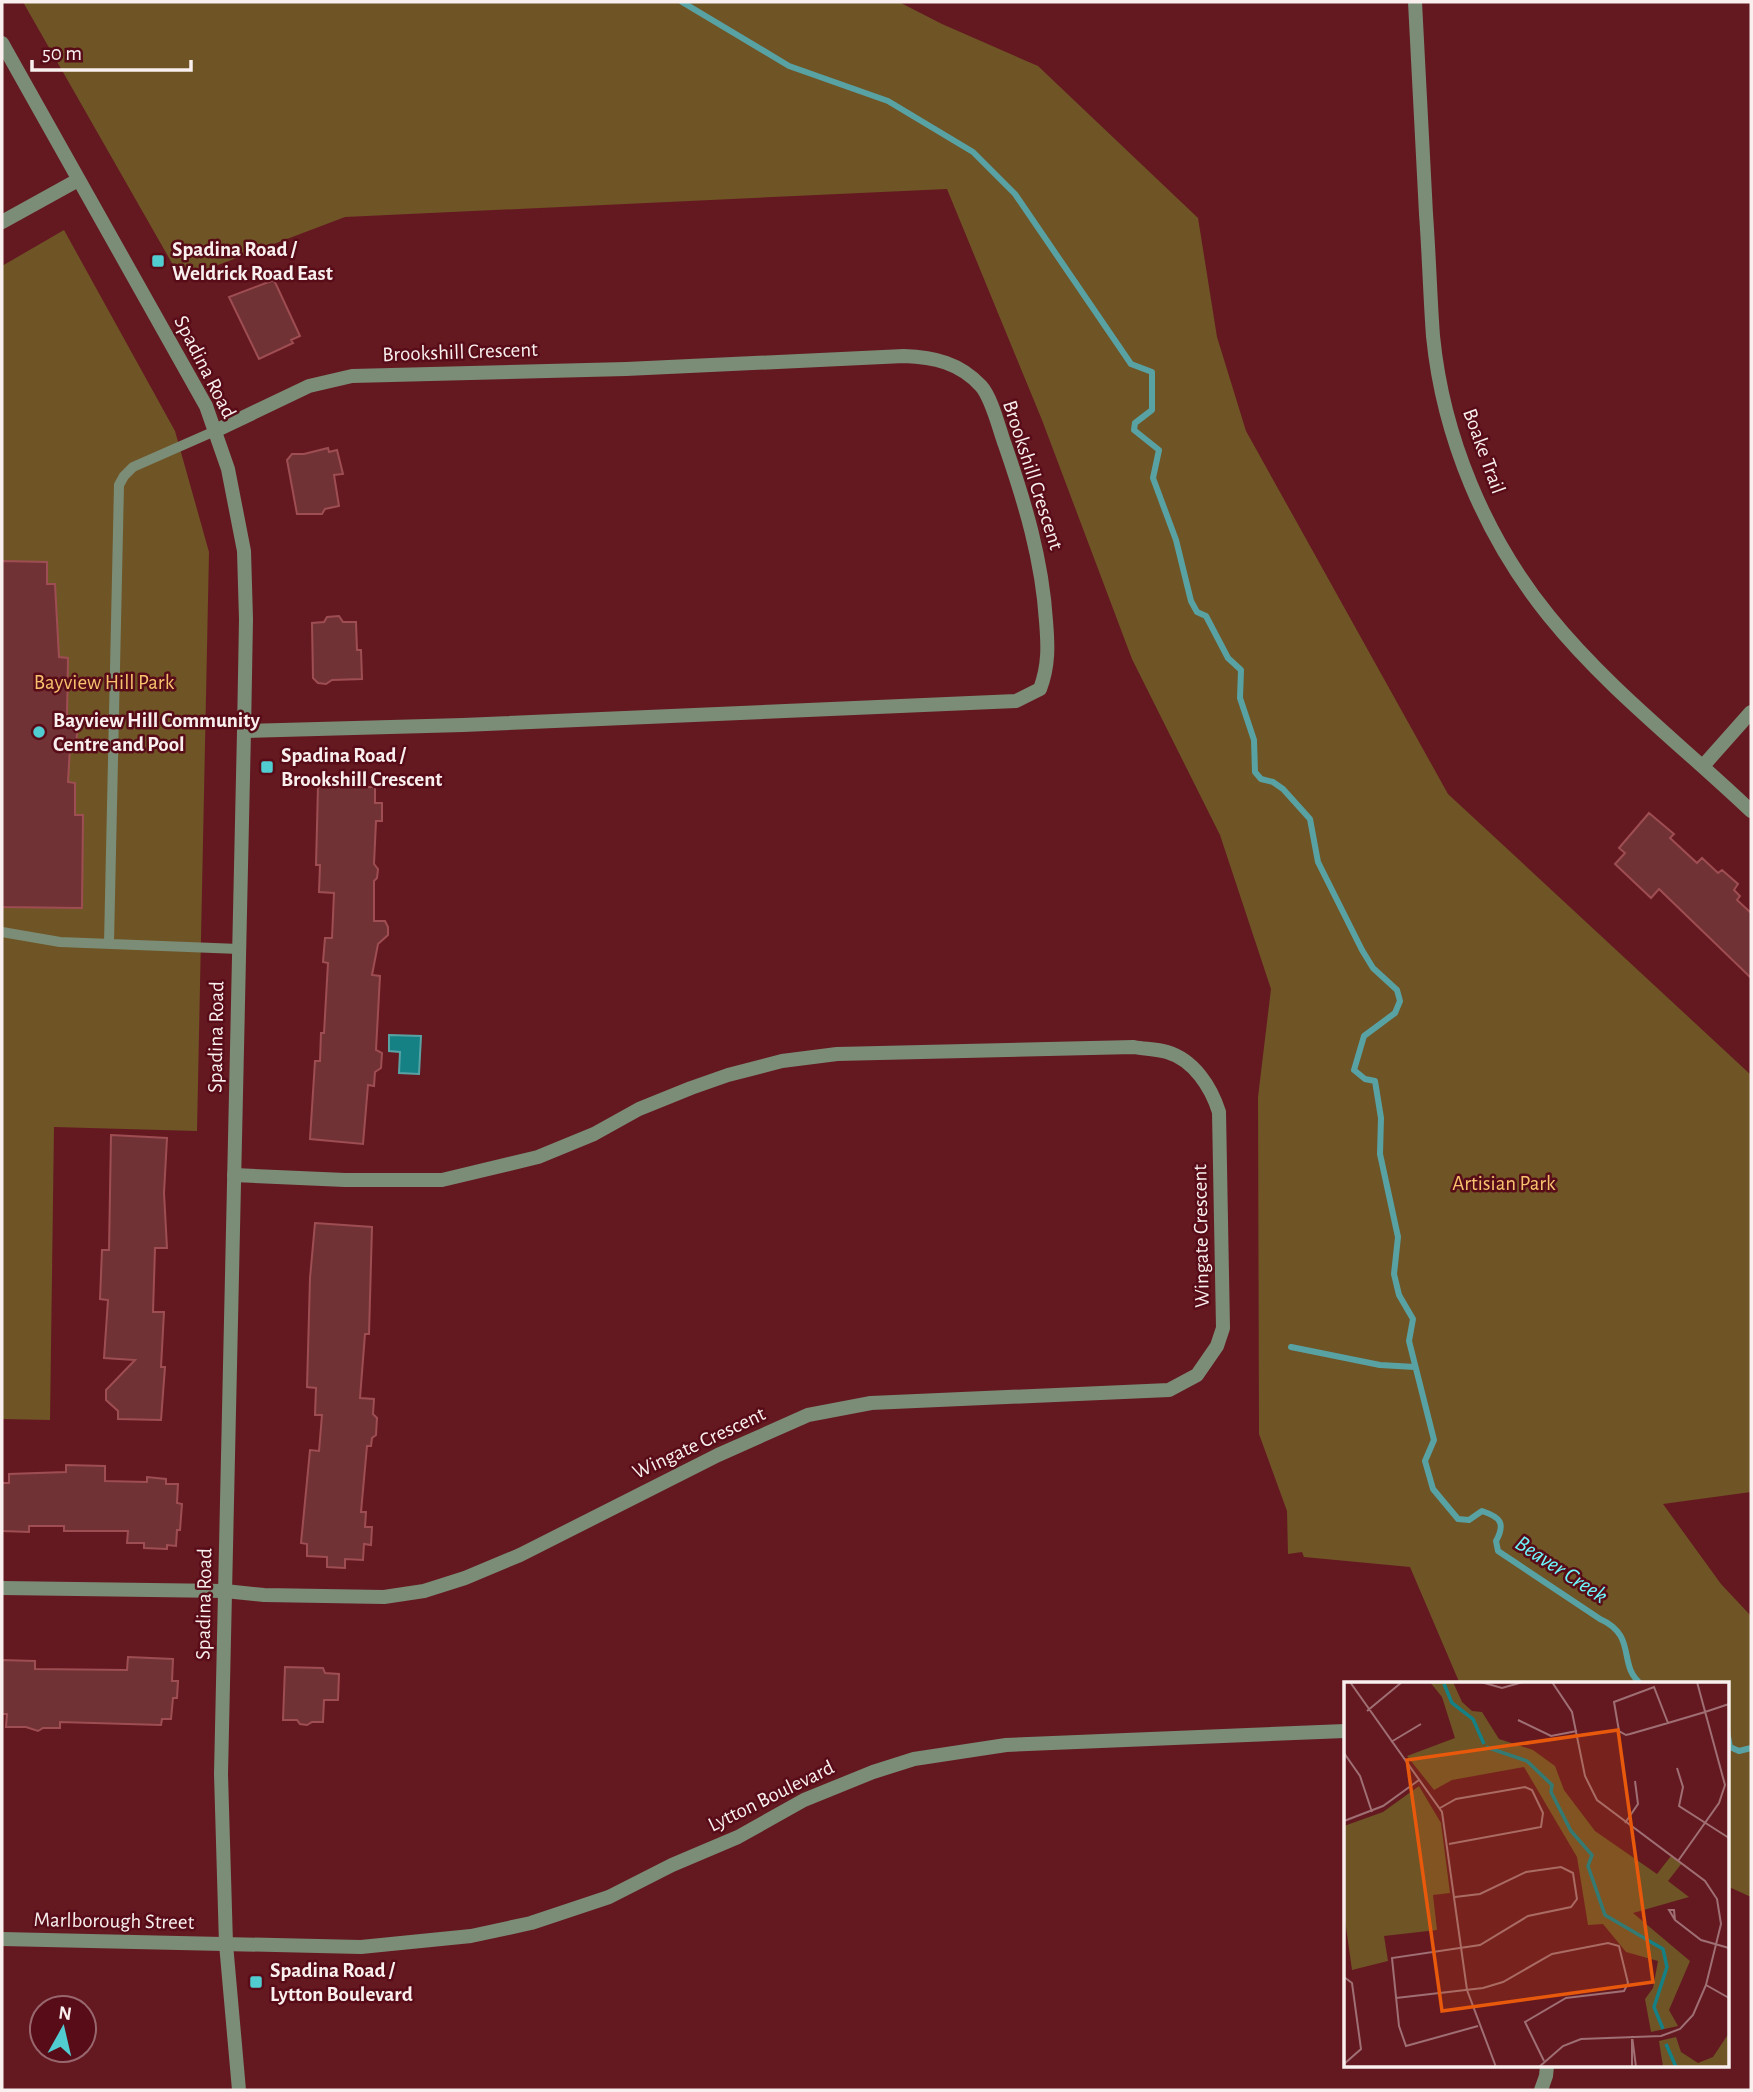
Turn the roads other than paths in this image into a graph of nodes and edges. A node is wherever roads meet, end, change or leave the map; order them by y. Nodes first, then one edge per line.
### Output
1 (1415, 2) edge
2 (2, 43) edge
3 (78, 180) junction
4 (2, 222) edge
5 (215, 431) junction
6 (1751, 712) edge
7 (244, 731) junction
8 (1703, 766) junction
9 (1751, 811) edge
10 (2, 932) edge
11 (109, 943) junction
12 (239, 949) junction
13 (234, 1175) junction
14 (2, 1588) edge
15 (225, 1591) junction
16 (1344, 1731) edge
17 (2, 1939) edge
18 (226, 1944) junction
19 (1547, 2068) edge
20 (239, 2090) edge
21 (1541, 2090) edge

1 - 8 street, Boake Trail
2 - 3 street, Spadina Road
3 - 4 street
3 - 5 street, Spadina Road
5 - 7 street, Spadina Road
5 - 7 street, Brookshill Crescent
5 - 11 lane
6 - 8 street
7 - 12 street, Spadina Road
8 - 9 street, Boake Trail
10 - 11 lane
11 - 12 lane
12 - 13 street, Spadina Road
13 - 15 street, Spadina Road
13 - 15 street, Wingate Crescent
14 - 15 street, Wingate Crescent
15 - 18 street, Spadina Road
16 - 18 street, Lytton Boulevard
17 - 18 street, Marlborough Street
18 - 20 street, Spadina Road
19 - 21 street

